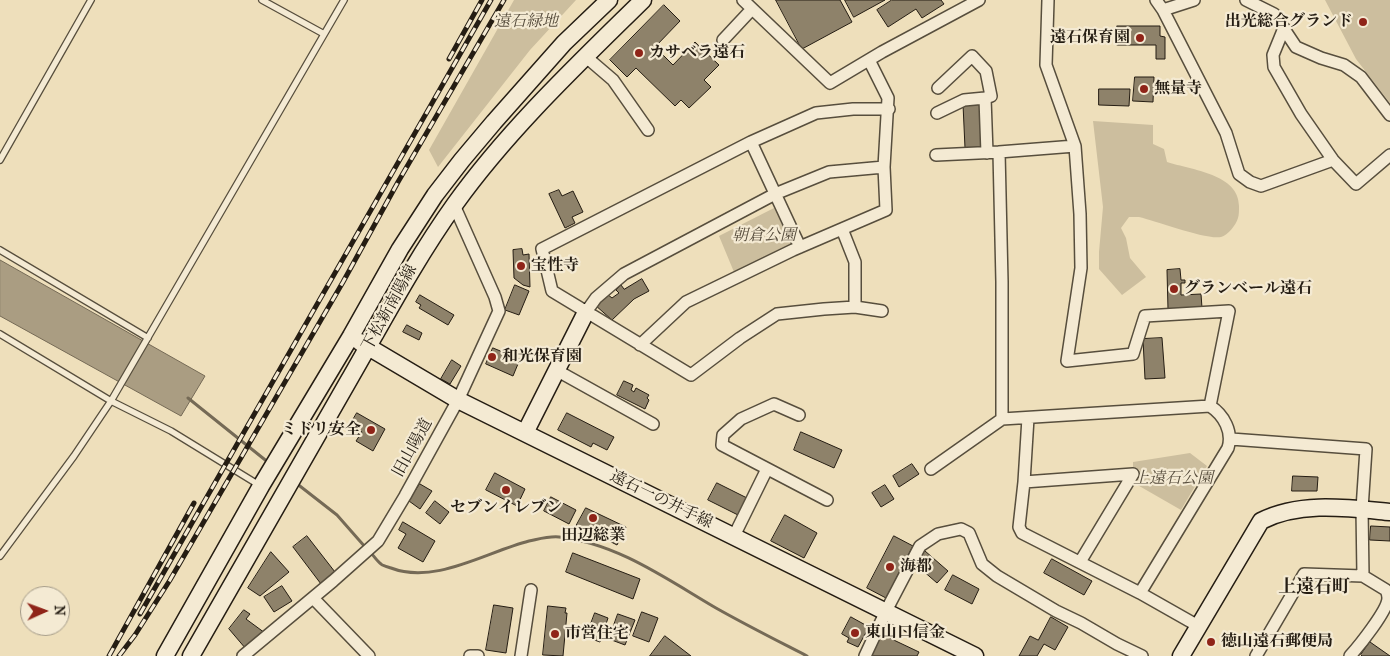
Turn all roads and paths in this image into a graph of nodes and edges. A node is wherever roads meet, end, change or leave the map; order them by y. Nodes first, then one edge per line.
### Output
1 (91, 0) edge
2 (262, 0) edge
3 (344, 0) edge
4 (609, 0) edge
5 (643, 0) edge
6 (743, 0) edge
7 (979, 0) edge
8 (1048, 0) edge
9 (1156, 0) edge
10 (1194, 0) edge
11 (1246, 0) edge
12 (752, 9) junction
13 (1163, 10) junction
14 (1284, 28) junction
15 (324, 34) junction
16 (723, 40) dead end
17 (585, 56) junction
18 (869, 60) junction
19 (938, 88) dead end
20 (986, 98) junction
21 (888, 109) junction
22 (936, 113) dead end
23 (1390, 115) edge
24 (648, 130) dead end
25 (751, 142) junction
26 (1076, 146) junction
27 (993, 152) junction
28 (936, 155) dead end
29 (1390, 156) edge
30 (0, 160) edge
31 (1333, 160) junction
32 (884, 167) junction
33 (776, 194) junction
34 (454, 205) junction
35 (842, 229) junction
36 (800, 247) junction
37 (0, 250) edge
38 (855, 308) junction
39 (882, 311) dead end
40 (586, 312) junction
41 (0, 334) edge
42 (351, 336) junction
43 (148, 338) junction
44 (640, 345) junction
45 (368, 348) junction
46 (556, 370) junction
47 (458, 400) junction
48 (111, 401) junction
49 (1210, 406) junction
50 (799, 415) dead end
51 (1028, 418) junction
52 (1002, 419) junction
53 (653, 424) dead end
54 (526, 433) junction
55 (1230, 439) junction
56 (767, 469) junction
57 (931, 469) dead end
58 (265, 480) junction
59 (1024, 482) junction
60 (827, 500) dead end
61 (1362, 509) junction
62 (1390, 512) edge
63 (734, 536) junction
64 (0, 556) edge
65 (1080, 562) junction
66 (1363, 576) junction
67 (531, 590) dead end
68 (1140, 593) junction
69 (313, 598) junction
70 (886, 611) junction
71 (1200, 627) junction
72 (165, 656) edge
73 (191, 656) edge
74 (242, 656) edge
75 (369, 656) edge
76 (470, 656) edge
77 (478, 656) edge
78 (521, 656) edge
79 (865, 656) edge
80 (975, 656) edge
81 (1142, 656) edge
82 (1181, 656) edge
83 (1256, 656) edge
84 (1350, 656) edge

1 - 30 lane
2 - 15 lane
3 - 15 lane
4 - 42 main road, 下松新南陽線
5 - 17 main road, 下松新南陽線
6 - 12 street
7 - 18 street
8 - 26 street
9 - 13 street
10 - 13 street
11 - 14 street
12 - 16 street
12 - 18 street
13 - 31 street
14 - 23 street
14 - 31 street
15 - 43 lane
17 - 24 street
17 - 34 main road, 下松新南陽線
18 - 21 street
19 - 20 street
20 - 22 street
20 - 27 street
21 - 25 street
21 - 32 street
25 - 33 street
25 - 40 street
26 - 27 street
26 - 49 street
27 - 28 street
27 - 52 street
29 - 31 street
32 - 33 street
32 - 35 street
33 - 36 street
33 - 40 street
34 - 45 main road, 下松新南陽線
34 - 47 street, 旧山陽道
35 - 36 street
35 - 38 street
36 - 44 street
37 - 43 lane
38 - 39 street
38 - 44 street
40 - 44 street
40 - 46 main road
41 - 48 lane
42 - 45 main road, 遠石一の井手線
42 - 58 main road, 下松新南陽線
43 - 48 lane
45 - 47 main road, 遠石一の井手線
45 - 73 main road, 下松新南陽線
46 - 53 street
46 - 54 main road
47 - 54 main road, 遠石一の井手線
47 - 69 street, 旧山陽道
48 - 58 lane
48 - 64 lane
49 - 51 street
49 - 55 street
50 - 56 street
51 - 52 street
51 - 59 street
52 - 57 street
54 - 63 main road, 遠石一の井手線
55 - 61 street
55 - 68 street
56 - 60 street
56 - 63 street
58 - 72 main road, 下松新南陽線
59 - 65 street
59 - 65 street
61 - 62 main road
61 - 66 street
61 - 71 main road
63 - 70 main road, 遠石一の井手線
65 - 68 street
66 - 83 street
66 - 84 street
67 - 78 street
68 - 71 street
69 - 74 street, 旧山陽道
69 - 75 street
70 - 79 street
70 - 80 main road, 遠石一の井手線
70 - 81 street
71 - 82 main road
76 - 77 street

